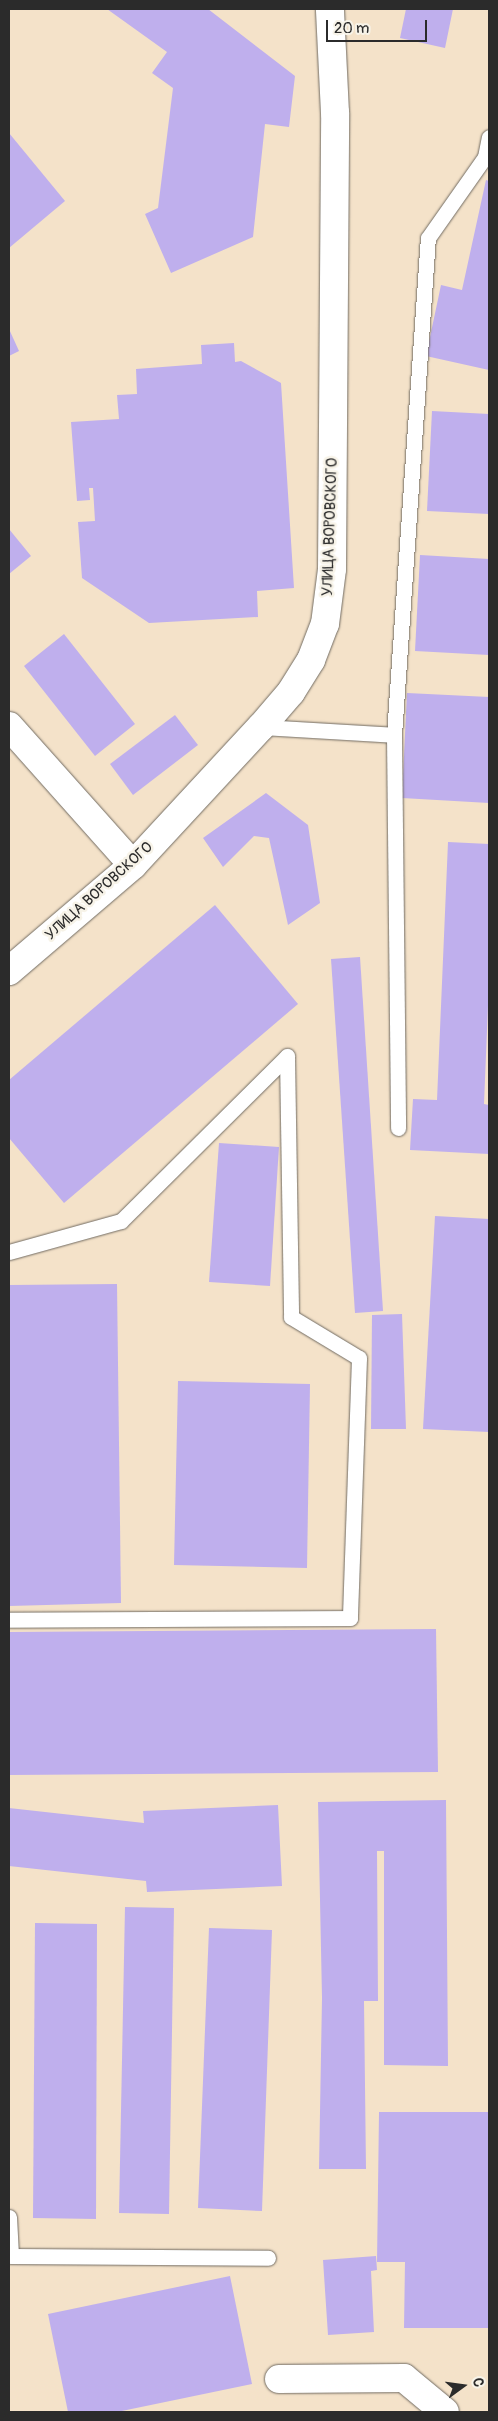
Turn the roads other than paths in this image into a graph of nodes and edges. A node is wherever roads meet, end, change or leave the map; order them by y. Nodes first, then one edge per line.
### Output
1 (330, 9) edge
2 (343, 9) edge
3 (332, 47) junction
4 (489, 137) edge
5 (9, 726) edge
6 (261, 727) junction
7 (394, 735) junction
8 (133, 865) junction
9 (9, 971) edge
10 (398, 1128) dead end
11 (9, 1252) edge
12 (9, 1620) edge
13 (9, 2217) edge
14 (268, 2258) dead end
15 (279, 2379) dead end
16 (445, 2412) edge

1 - 3 street, УЛИЦА ВОРОВСКОГО
2 - 3 street
3 - 6 street, УЛИЦА ВОРОВСКОГО
4 - 7 lane
5 - 8 street
6 - 7 lane
6 - 8 street, УЛИЦА ВОРОВСКОГО
7 - 10 lane
8 - 9 street, УЛИЦА ВОРОВСКОГО
11 - 12 lane
13 - 14 lane
15 - 16 street

